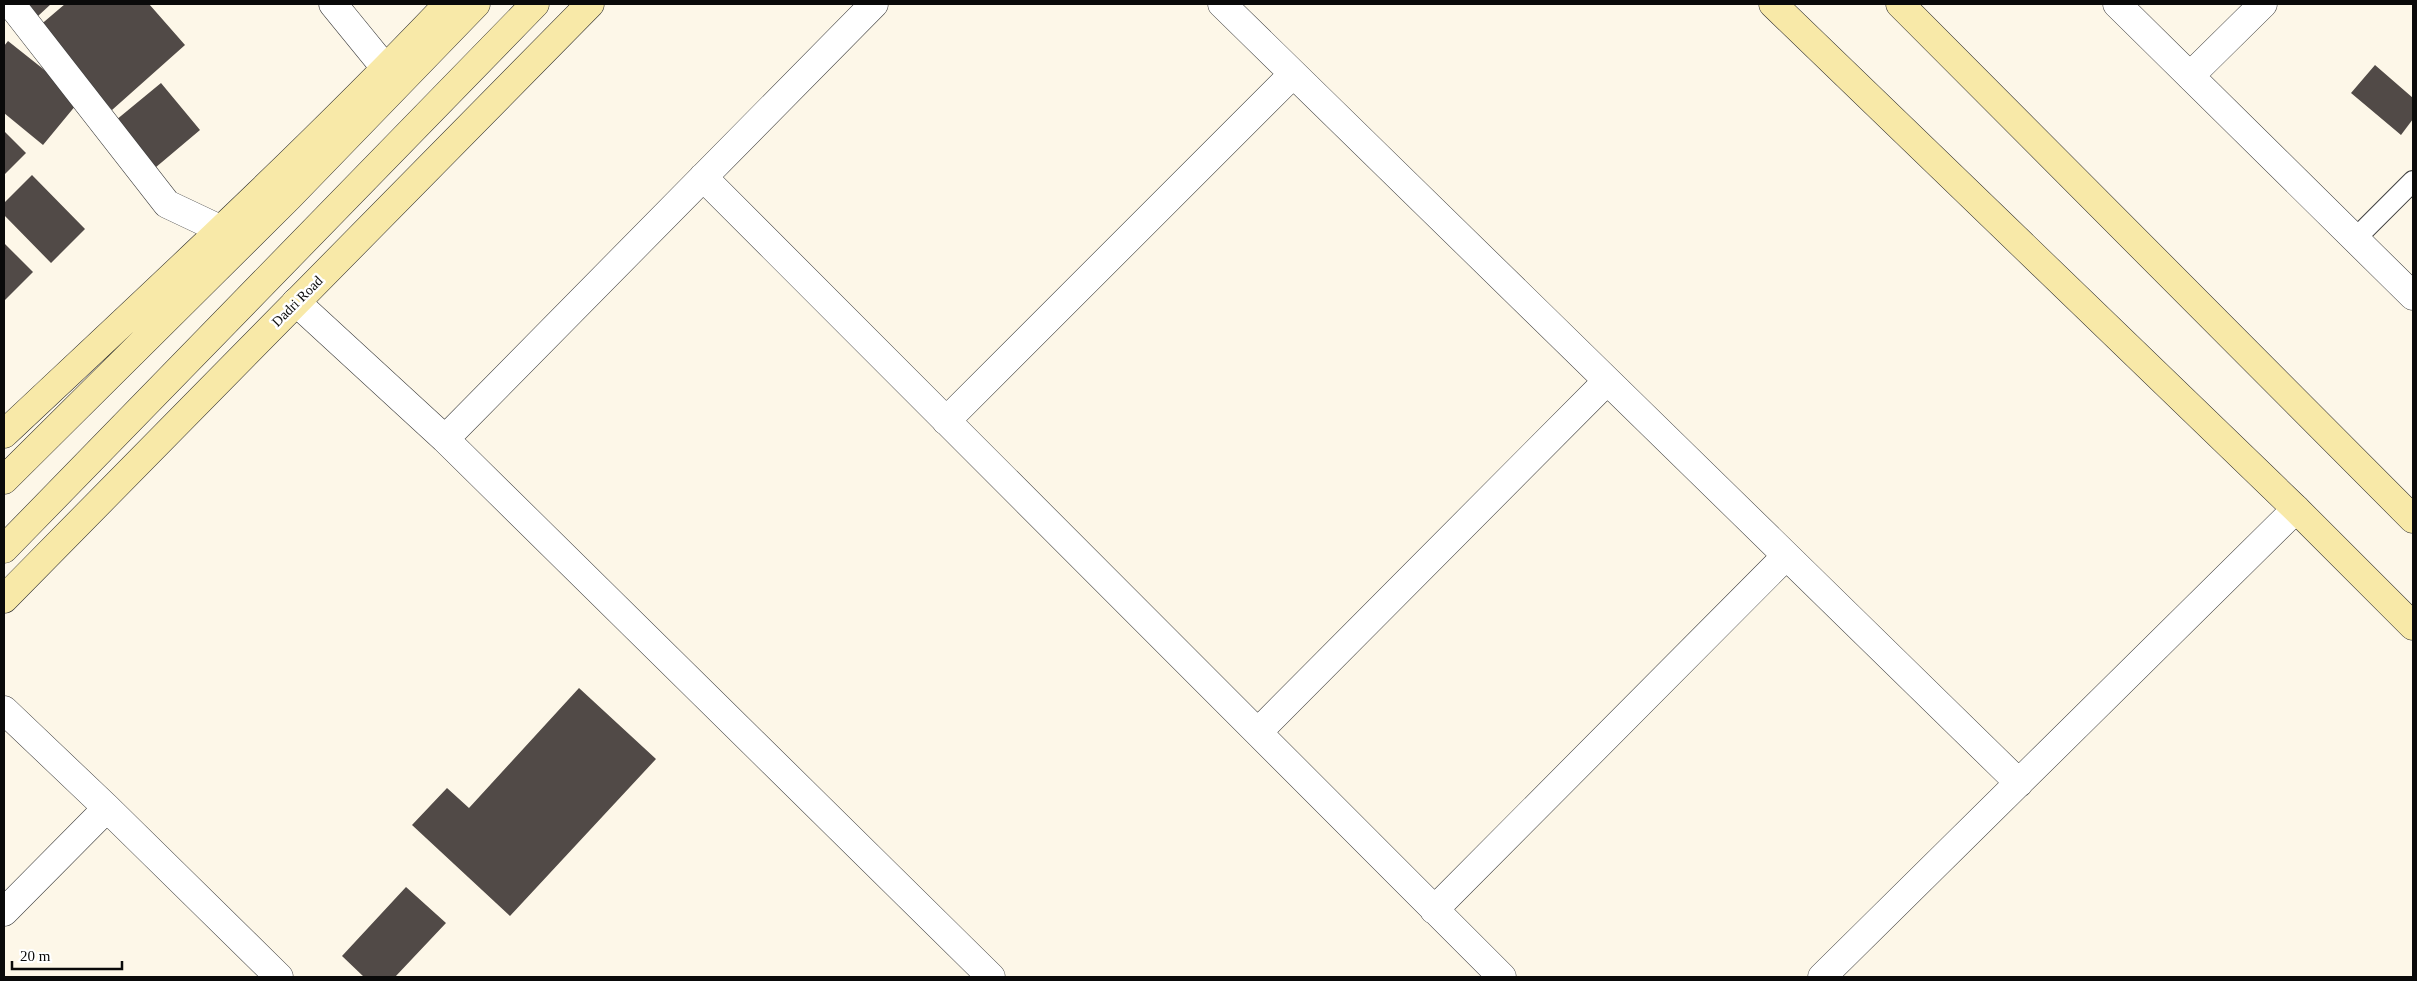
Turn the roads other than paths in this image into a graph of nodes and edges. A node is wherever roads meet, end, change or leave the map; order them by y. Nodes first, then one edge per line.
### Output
1 (11, 4) edge
2 (332, 4) edge
3 (448, 4) edge
4 (476, 4) edge
5 (535, 4) edge
6 (590, 4) edge
7 (874, 4) edge
8 (1222, 4) edge
9 (1772, 4) edge
10 (1900, 4) edge
11 (2117, 4) edge
12 (2263, 4) edge
13 (386, 69) junction
14 (1293, 74) junction
15 (2190, 76) junction
16 (702, 177) junction
17 (2413, 181) edge
18 (222, 230) junction
19 (2355, 239) junction
20 (2413, 296) edge
21 (296, 302) junction
22 (1607, 381) junction
23 (946, 421) junction
24 (4, 434) edge
25 (445, 439) junction
26 (4, 480) edge
27 (2296, 508) junction
28 (2413, 519) edge
29 (4, 549) edge
30 (1786, 556) junction
31 (4, 599) edge
32 (2413, 626) edge
33 (4, 710) edge
34 (1258, 732) junction
35 (2019, 783) junction
36 (108, 808) junction
37 (1434, 910) junction
38 (4, 912) edge
39 (977, 972) edge
40 (279, 977) edge
41 (1502, 977) edge
42 (1822, 977) edge

1 - 18 street
2 - 13 street
3 - 13 street
4 - 26 street
5 - 29 street
6 - 21 street, Dadri Road
7 - 16 street
8 - 14 street
9 - 27 street
10 - 28 street
11 - 15 street
12 - 15 street
13 - 18 street
14 - 22 street
14 - 23 street
15 - 19 street
16 - 23 street
16 - 25 street
17 - 19 lane
18 - 24 street
19 - 20 street
21 - 25 street
21 - 31 street, Dadri Road
22 - 30 street
22 - 34 street
23 - 34 street
25 - 39 street
27 - 32 street
27 - 35 street
30 - 35 street
30 - 37 street
33 - 36 street
34 - 37 street
35 - 42 street
36 - 38 street
36 - 40 street
37 - 41 street

